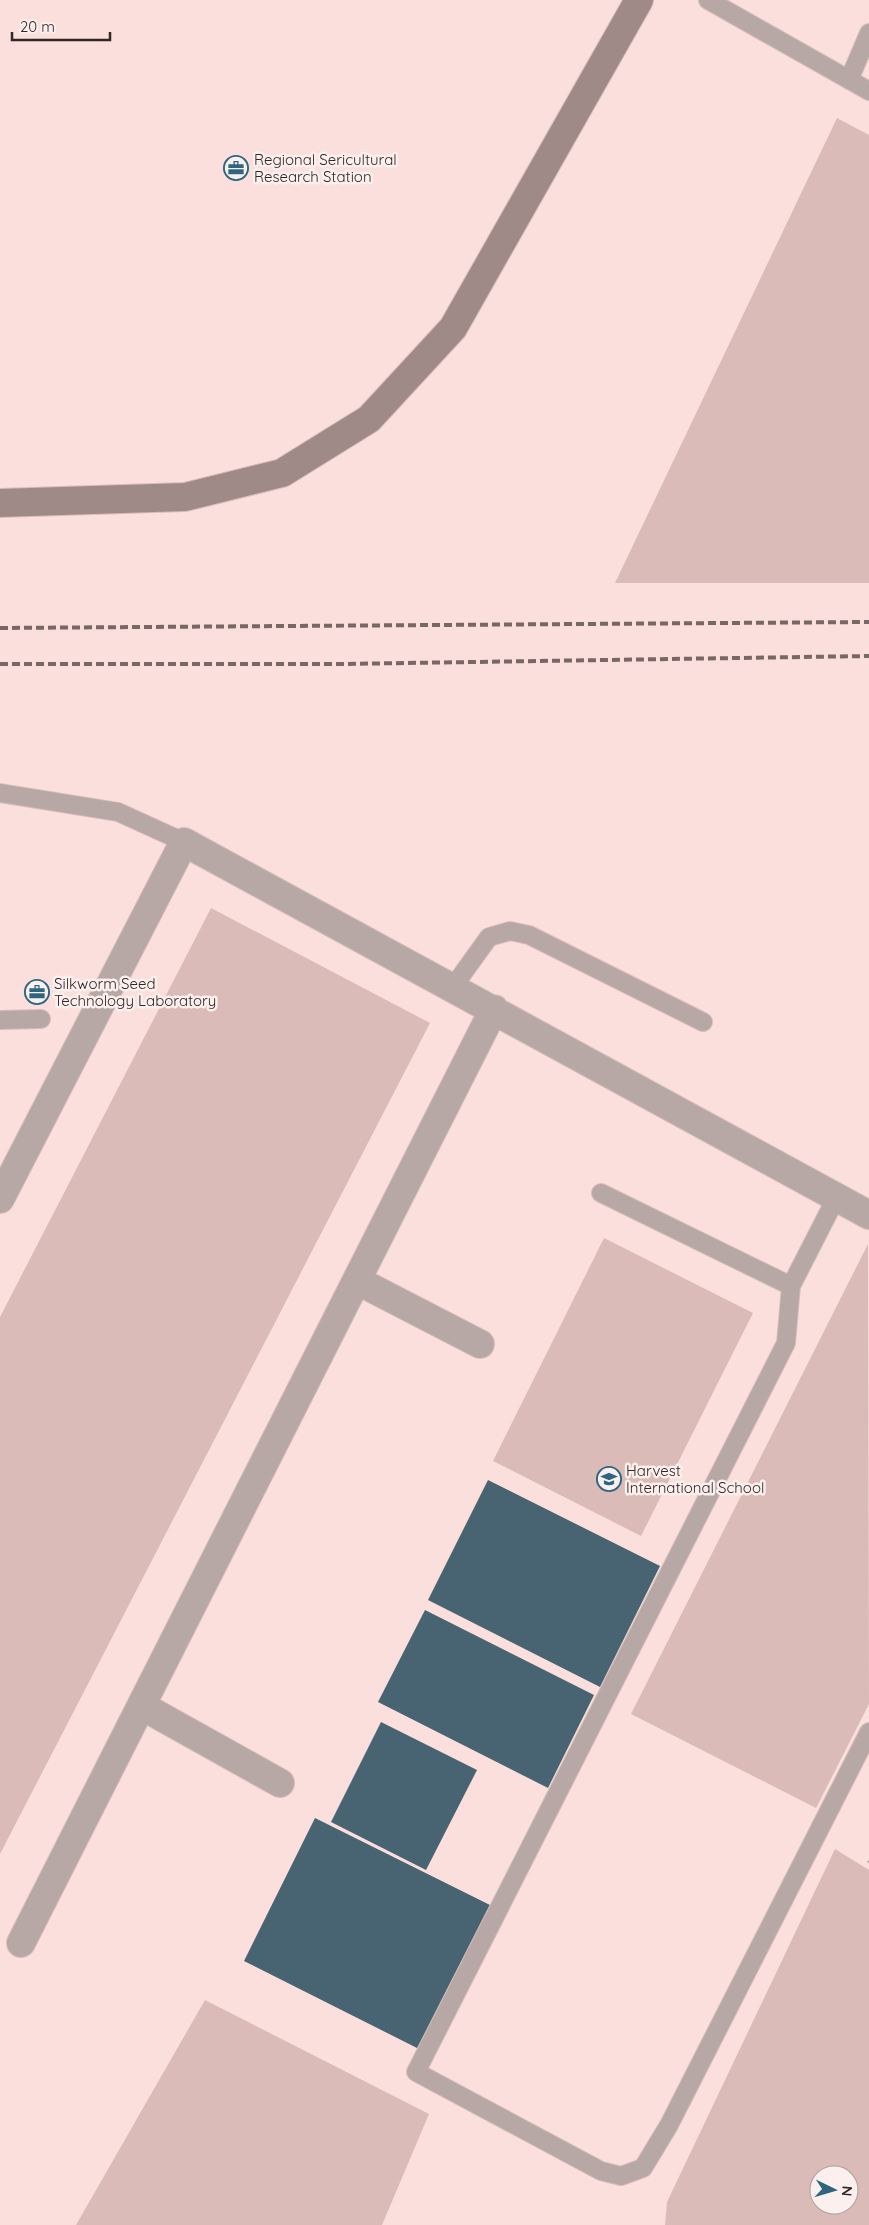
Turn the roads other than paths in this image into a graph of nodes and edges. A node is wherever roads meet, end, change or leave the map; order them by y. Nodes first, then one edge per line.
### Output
1 (639, 0) edge
2 (708, 0) edge
3 (869, 33) edge
4 (848, 80) junction
5 (869, 92) edge
6 (0, 503) edge
7 (0, 793) edge
8 (184, 842) junction
9 (452, 987) junction
10 (494, 1009) junction
11 (42, 1019) dead end
12 (0, 1020) edge
13 (703, 1022) dead end
14 (601, 1193) dead end
15 (836, 1198) junction
16 (0, 1199) edge
17 (869, 1215) edge
18 (358, 1281) junction
19 (791, 1286) junction
20 (480, 1344) dead end
21 (142, 1706) junction
22 (869, 1732) edge
23 (280, 1783) dead end
24 (21, 1943) dead end

1 - 6 street
2 - 4 lane
3 - 4 lane
4 - 5 lane
7 - 8 lane
8 - 9 street
8 - 16 street
9 - 10 street
9 - 13 lane
10 - 15 street
10 - 18 street
11 - 12 lane
14 - 19 lane
15 - 17 street
15 - 19 lane
18 - 20 street
18 - 21 street
19 - 22 lane
21 - 23 street
21 - 24 street

